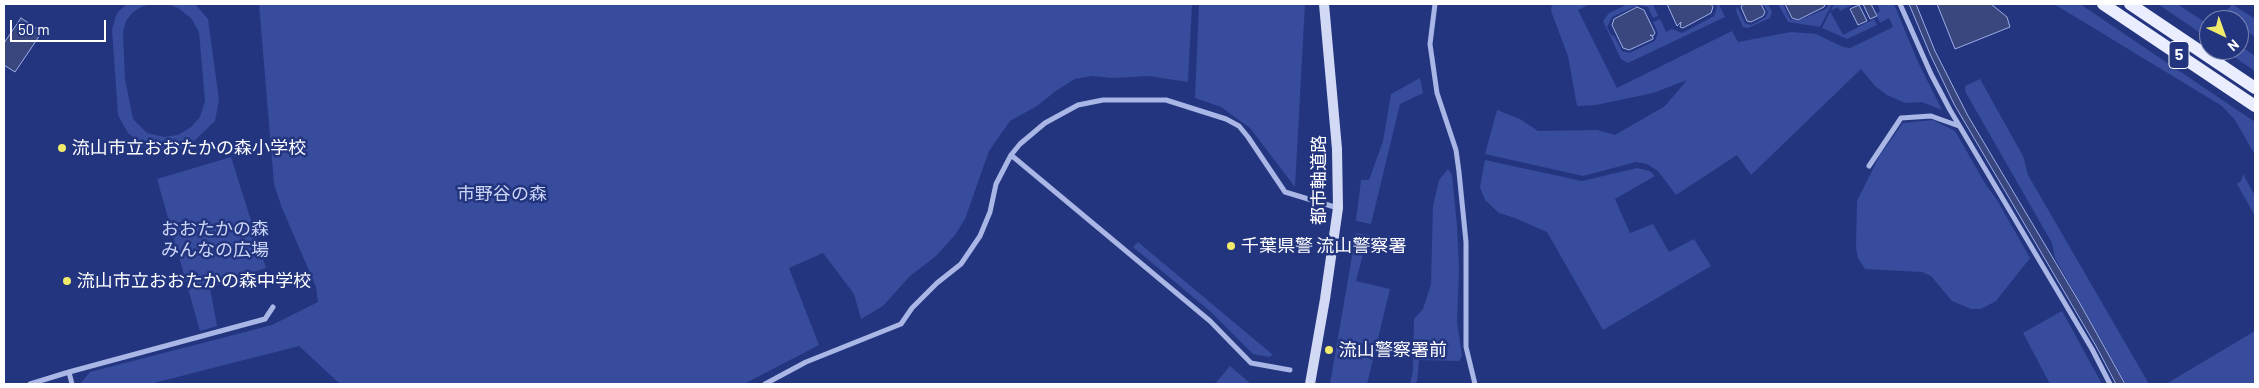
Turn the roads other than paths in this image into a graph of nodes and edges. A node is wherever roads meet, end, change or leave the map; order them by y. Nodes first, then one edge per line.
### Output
1 (1324, 4) edge
2 (1435, 4) edge
3 (1900, 4) edge
4 (2103, 4) edge
5 (2130, 4) edge
6 (2255, 88) edge
7 (2255, 106) edge
8 (1960, 126) junction
9 (1011, 156) junction
10 (1869, 166) dead end
11 (1338, 208) junction
12 (273, 307) dead end
13 (1290, 370) dead end
14 (69, 372) junction
15 (30, 384) edge
16 (72, 384) edge
17 (765, 384) edge
18 (1310, 384) edge
19 (1475, 384) edge
20 (2110, 384) edge

1 - 11 street, 都市軸道路
2 - 19 street
3 - 8 street
4 - 7 main road, 5
5 - 6 main road, 5
8 - 10 street
8 - 20 street
9 - 11 street
9 - 13 street
9 - 17 street
11 - 18 street, 都市軸道路
12 - 14 street
14 - 15 street
14 - 16 street

